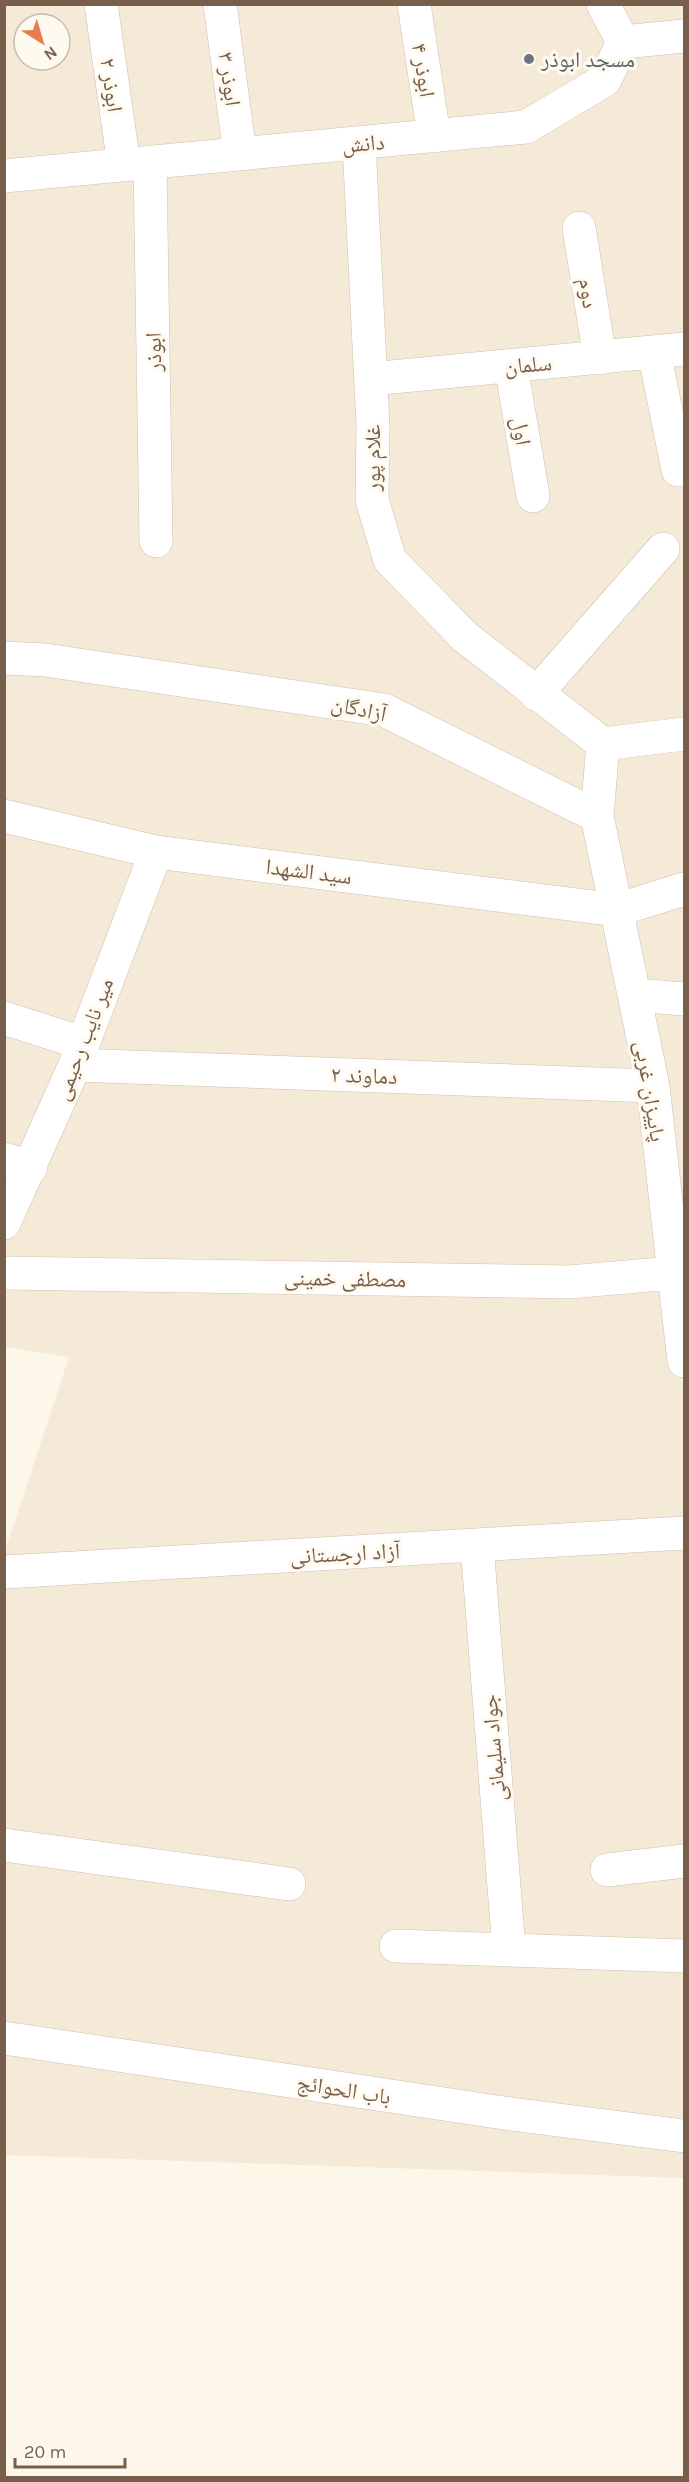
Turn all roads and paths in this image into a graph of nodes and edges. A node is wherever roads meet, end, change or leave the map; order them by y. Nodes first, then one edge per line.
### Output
1 (100, 4) edge
2 (220, 4) edge
3 (414, 4) edge
4 (603, 4) edge
5 (684, 36) edge
6 (623, 42) junction
7 (434, 136) junction
8 (359, 143) junction
9 (240, 154) junction
10 (137, 164) junction
11 (4, 176) edge
12 (579, 228) dead end
13 (669, 351) edge
14 (600, 358) junction
15 (511, 366) junction
16 (371, 379) junction
17 (678, 471) dead end
18 (533, 496) dead end
19 (156, 541) dead end
20 (663, 549) dead end
21 (4, 658) edge
22 (536, 694) junction
23 (684, 734) edge
24 (603, 744) junction
25 (4, 816) edge
26 (597, 816) junction
27 (156, 852) junction
28 (684, 889) edge
29 (617, 910) junction
30 (635, 995) junction
31 (684, 999) edge
32 (4, 1018) edge
33 (78, 1054) junction
34 (653, 1086) junction
35 (18, 1163) edge
36 (4, 1223) edge
37 (4, 1273) edge
38 (679, 1273) edge
39 (684, 1360) edge
40 (684, 1533) edge
41 (477, 1545) junction
42 (4, 1572) edge
43 (4, 1845) edge
44 (684, 1861) edge
45 (607, 1870) dead end
46 (289, 1884) dead end
47 (396, 1946) dead end
48 (509, 1950) junction
49 (684, 1956) edge
50 (4, 2038) edge
51 (684, 2136) edge

1 - 10 street, ابوذر ۲
2 - 9 street, ابوذر ۳
3 - 7 street, ابوذر ۴
4 - 6 street
5 - 6 street
6 - 7 street, دانش
7 - 8 street, دانش
8 - 9 street, دانش
8 - 16 street, غلام پور
9 - 10 street, دانش
10 - 11 street, دانش
10 - 19 street, ابوذر
12 - 14 street, دوم
13 - 14 street, سلمان
13 - 17 street
14 - 15 street, سلمان
15 - 16 street, سلمان
15 - 18 street, اول
16 - 22 street, غلام پور
20 - 22 street
21 - 26 street, آزادگان
22 - 24 street, غلام پور
23 - 24 street
24 - 26 street
25 - 27 street, سید الشهدا
26 - 29 street
27 - 29 street, سید الشهدا
27 - 33 street, میر نایب رحیمی
28 - 29 street
29 - 30 street, پاییزان غربی
30 - 31 street
30 - 34 street, پاییزان غربی
32 - 33 street, دماوند ۲
33 - 34 street, دماوند ۲
33 - 35 street, میر نایب رحیمی
34 - 38 street, پاییزان غربی
35 - 36 street, میر نایب رحیمی
37 - 38 street, مصطفی خمینی
38 - 39 street, پاییزان غربی
40 - 41 street, آزاد ارجستانی
41 - 42 street, آزاد ارجستانی
41 - 48 street, جواد سلیمانی
43 - 46 street
44 - 45 street
47 - 48 street
48 - 49 street
50 - 51 street, باب الحوائج

